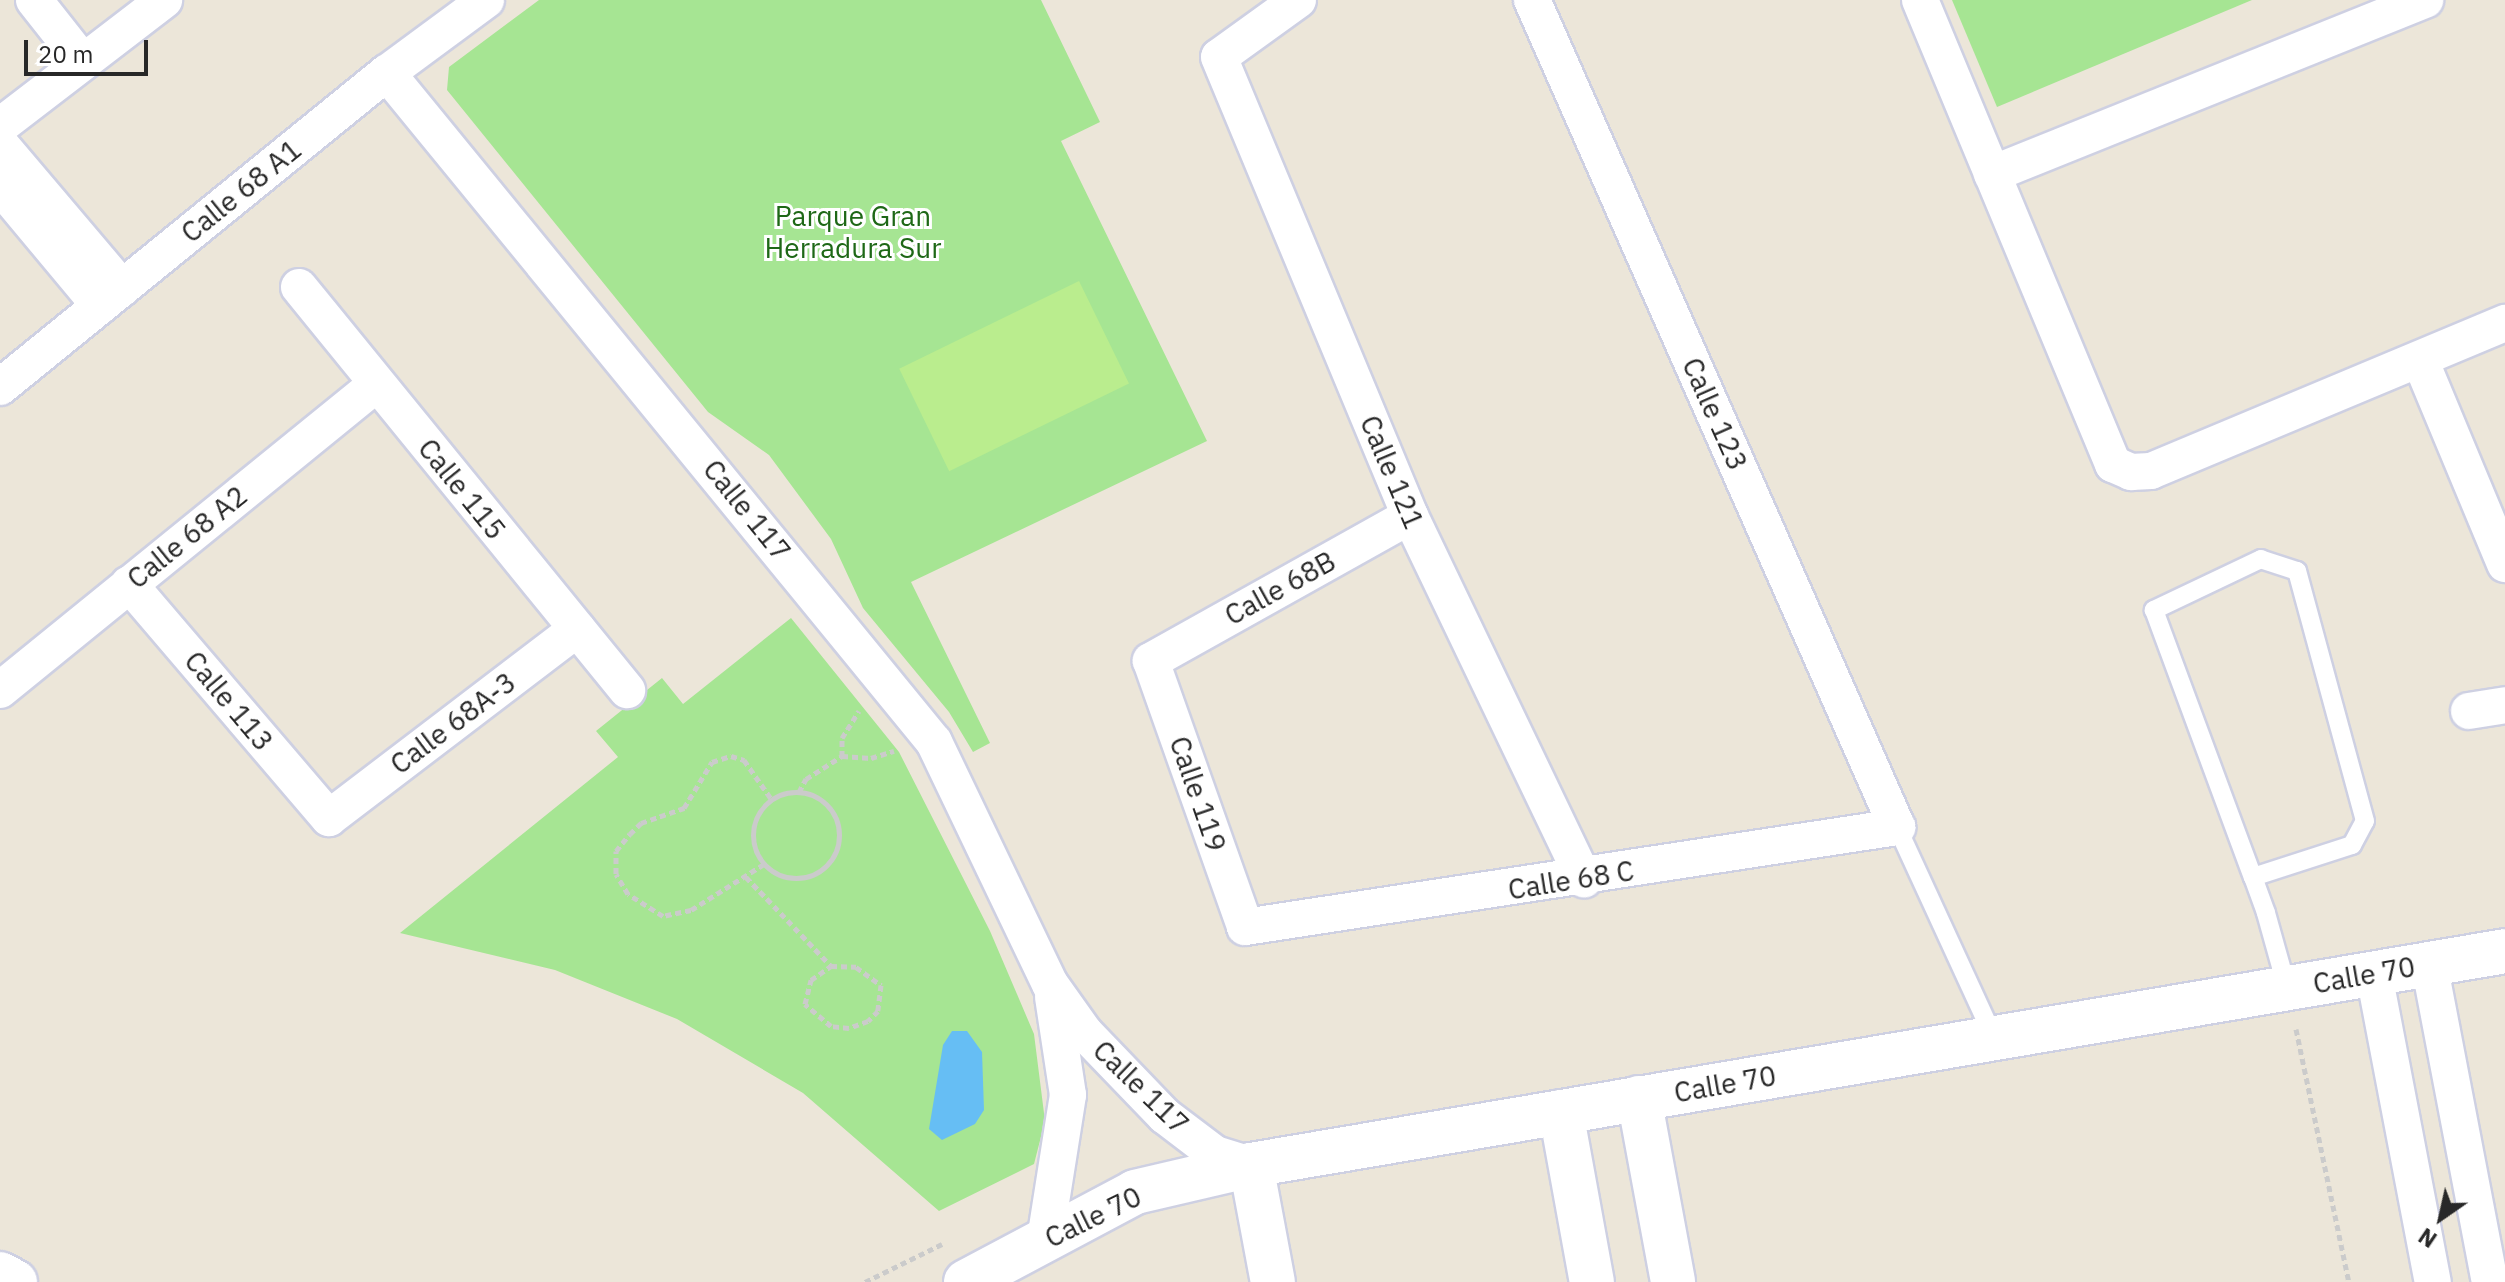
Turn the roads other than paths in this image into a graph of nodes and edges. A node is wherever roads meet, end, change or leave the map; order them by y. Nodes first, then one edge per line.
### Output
1 (34, 0) edge
2 (164, 0) edge
3 (486, 0) edge
4 (1298, 0) edge
5 (1532, 0) edge
6 (1920, 0) edge
7 (2425, 0) edge
8 (83, 62) junction
9 (387, 73) junction
10 (0, 126) edge
11 (0, 144) edge
12 (1992, 174) junction
13 (0, 186) edge
14 (299, 287) dead end
15 (111, 297) junction
16 (2505, 323) edge
17 (2421, 362) junction
18 (376, 384) junction
19 (0, 387) edge
20 (1410, 516) junction
21 (2505, 564) edge
22 (129, 584) junction
23 (577, 629) junction
24 (1151, 661) joint
25 (6, 671) edge
26 (627, 690) dead end
27 (2505, 705) edge
28 (2469, 711) dead end
29 (329, 818) joint
30 (1897, 827) junction
31 (2253, 877) junction
32 (1584, 879) junction
33 (1245, 927) joint
34 (2505, 951) edge
35 (2429, 963) junction
36 (2374, 974) junction
37 (1050, 984) junction
38 (2287, 988) junction
39 (1994, 1038) junction
40 (1639, 1098) junction
41 (1561, 1112) junction
42 (1251, 1165) junction
43 (1045, 1240) junction
44 (0, 1274) edge
45 (970, 1281) edge
46 (15, 1282) edge
47 (1273, 1282) edge
48 (1592, 1282) edge
49 (1673, 1282) edge
50 (2433, 1282) edge
51 (2490, 1282) edge

1 - 8 street
2 - 8 street
3 - 9 street, Calle 68 A1
4 - 20 street, Calle 121
5 - 30 street, Calle 123
6 - 12 street
7 - 12 street
8 - 10 street
9 - 15 street, Calle 68 A1
9 - 37 street, Calle 117
11 - 15 street
12 - 17 street
13 - 15 street
14 - 18 street, Calle 115
15 - 19 street, Calle 68 A1
16 - 17 street
17 - 21 street
18 - 22 street, Calle 68 A2
18 - 23 street, Calle 115
20 - 24 street, Calle 68B
20 - 32 street, Calle 121
22 - 25 street, Calle 68 A2
22 - 29 street, Calle 113
23 - 26 street, Calle 115
23 - 29 street, Calle 68A-3
24 - 33 street, Calle 119
27 - 28 street
30 - 32 street, Calle 68 C
30 - 39 lane
31 - 31 lane
31 - 38 lane
32 - 33 street, Calle 68 C
34 - 35 street, Calle 70
35 - 36 street, Calle 70
35 - 51 street
36 - 38 street, Calle 70
36 - 50 street
37 - 42 street, Calle 117
37 - 43 street, Calle 117
38 - 39 street, Calle 70
39 - 40 street, Calle 70
40 - 41 street, Calle 70
40 - 49 street
41 - 42 street, Calle 70
41 - 48 street
42 - 43 street, Calle 70
42 - 47 street
43 - 45 street, Calle 70
44 - 46 street

